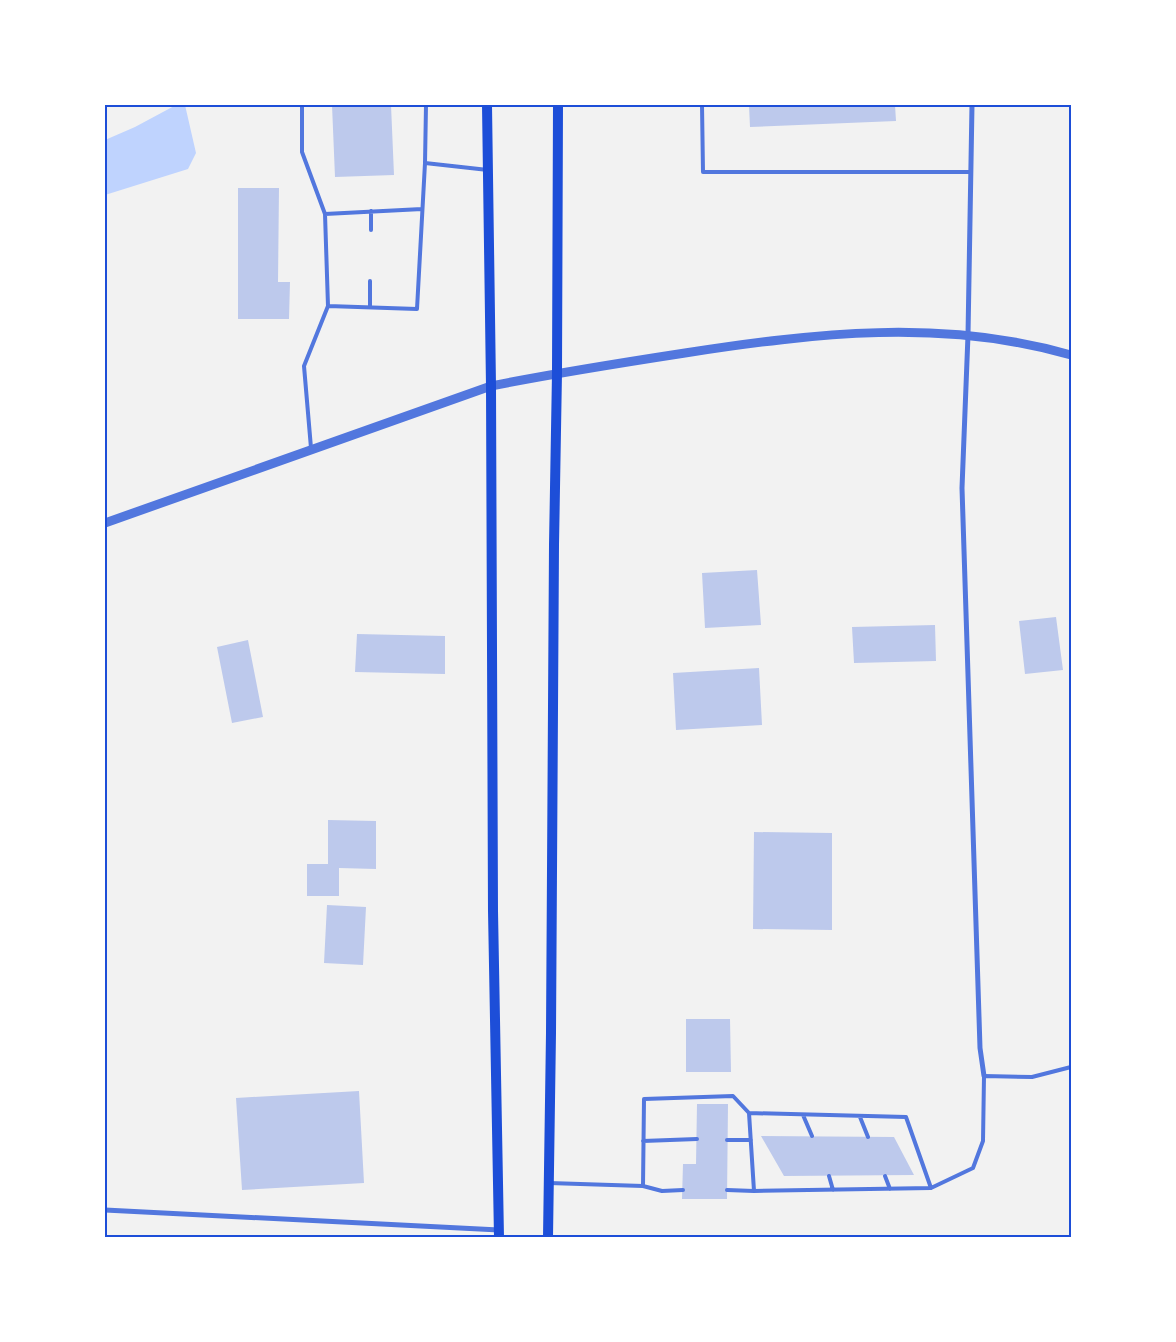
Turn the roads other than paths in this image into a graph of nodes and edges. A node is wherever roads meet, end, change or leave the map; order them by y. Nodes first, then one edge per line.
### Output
1 (302, 105) edge
2 (426, 105) edge
3 (486, 105) edge
4 (558, 105) edge
5 (702, 105) edge
6 (972, 105) edge
7 (425, 163) junction
8 (488, 170) junction
9 (971, 172) junction
10 (422, 209) junction
11 (371, 211) junction
12 (324, 214) junction
13 (371, 230) dead end
14 (370, 281) dead end
15 (328, 306) junction
16 (370, 307) junction
17 (968, 335) junction
18 (1071, 354) edge
19 (557, 373) junction
20 (491, 386) junction
21 (311, 450) junction
22 (105, 523) edge
23 (1071, 1067) edge
24 (984, 1076) junction
25 (749, 1113) junction
26 (803, 1115) junction
27 (860, 1117) junction
28 (812, 1136) dead end
29 (868, 1137) dead end
30 (696, 1139) dead end
31 (728, 1140) dead end
32 (751, 1140) junction
33 (643, 1141) junction
34 (828, 1176) dead end
35 (885, 1176) dead end
36 (549, 1183) junction
37 (643, 1186) junction
38 (931, 1188) junction
39 (890, 1189) junction
40 (683, 1190) dead end
41 (727, 1190) dead end
42 (833, 1190) junction
43 (754, 1191) junction
44 (105, 1210) edge
45 (499, 1233) edge
46 (548, 1237) edge

1 - 12 lane
2 - 7 lane
3 - 8 main road
4 - 19 main road
5 - 9 lane
6 - 9 street
7 - 8 lane
7 - 10 lane
8 - 20 main road
9 - 17 street
10 - 11 lane
10 - 16 lane
11 - 12 lane
11 - 13 lane
12 - 15 lane
14 - 16 lane
15 - 16 lane
15 - 21 lane
17 - 18 street
17 - 19 street
17 - 24 street
19 - 20 street
19 - 36 main road
20 - 21 street
20 - 45 main road
21 - 22 street
23 - 24 lane
24 - 38 lane
25 - 26 lane
25 - 32 lane
25 - 33 lane
26 - 27 lane
26 - 28 lane
27 - 29 lane
27 - 38 lane
30 - 33 lane
31 - 32 lane
32 - 43 lane
33 - 37 lane
34 - 42 lane
35 - 39 lane
36 - 37 lane
36 - 46 main road
37 - 40 lane
38 - 39 lane
39 - 42 lane
41 - 43 lane
42 - 43 lane
44 - 45 street

